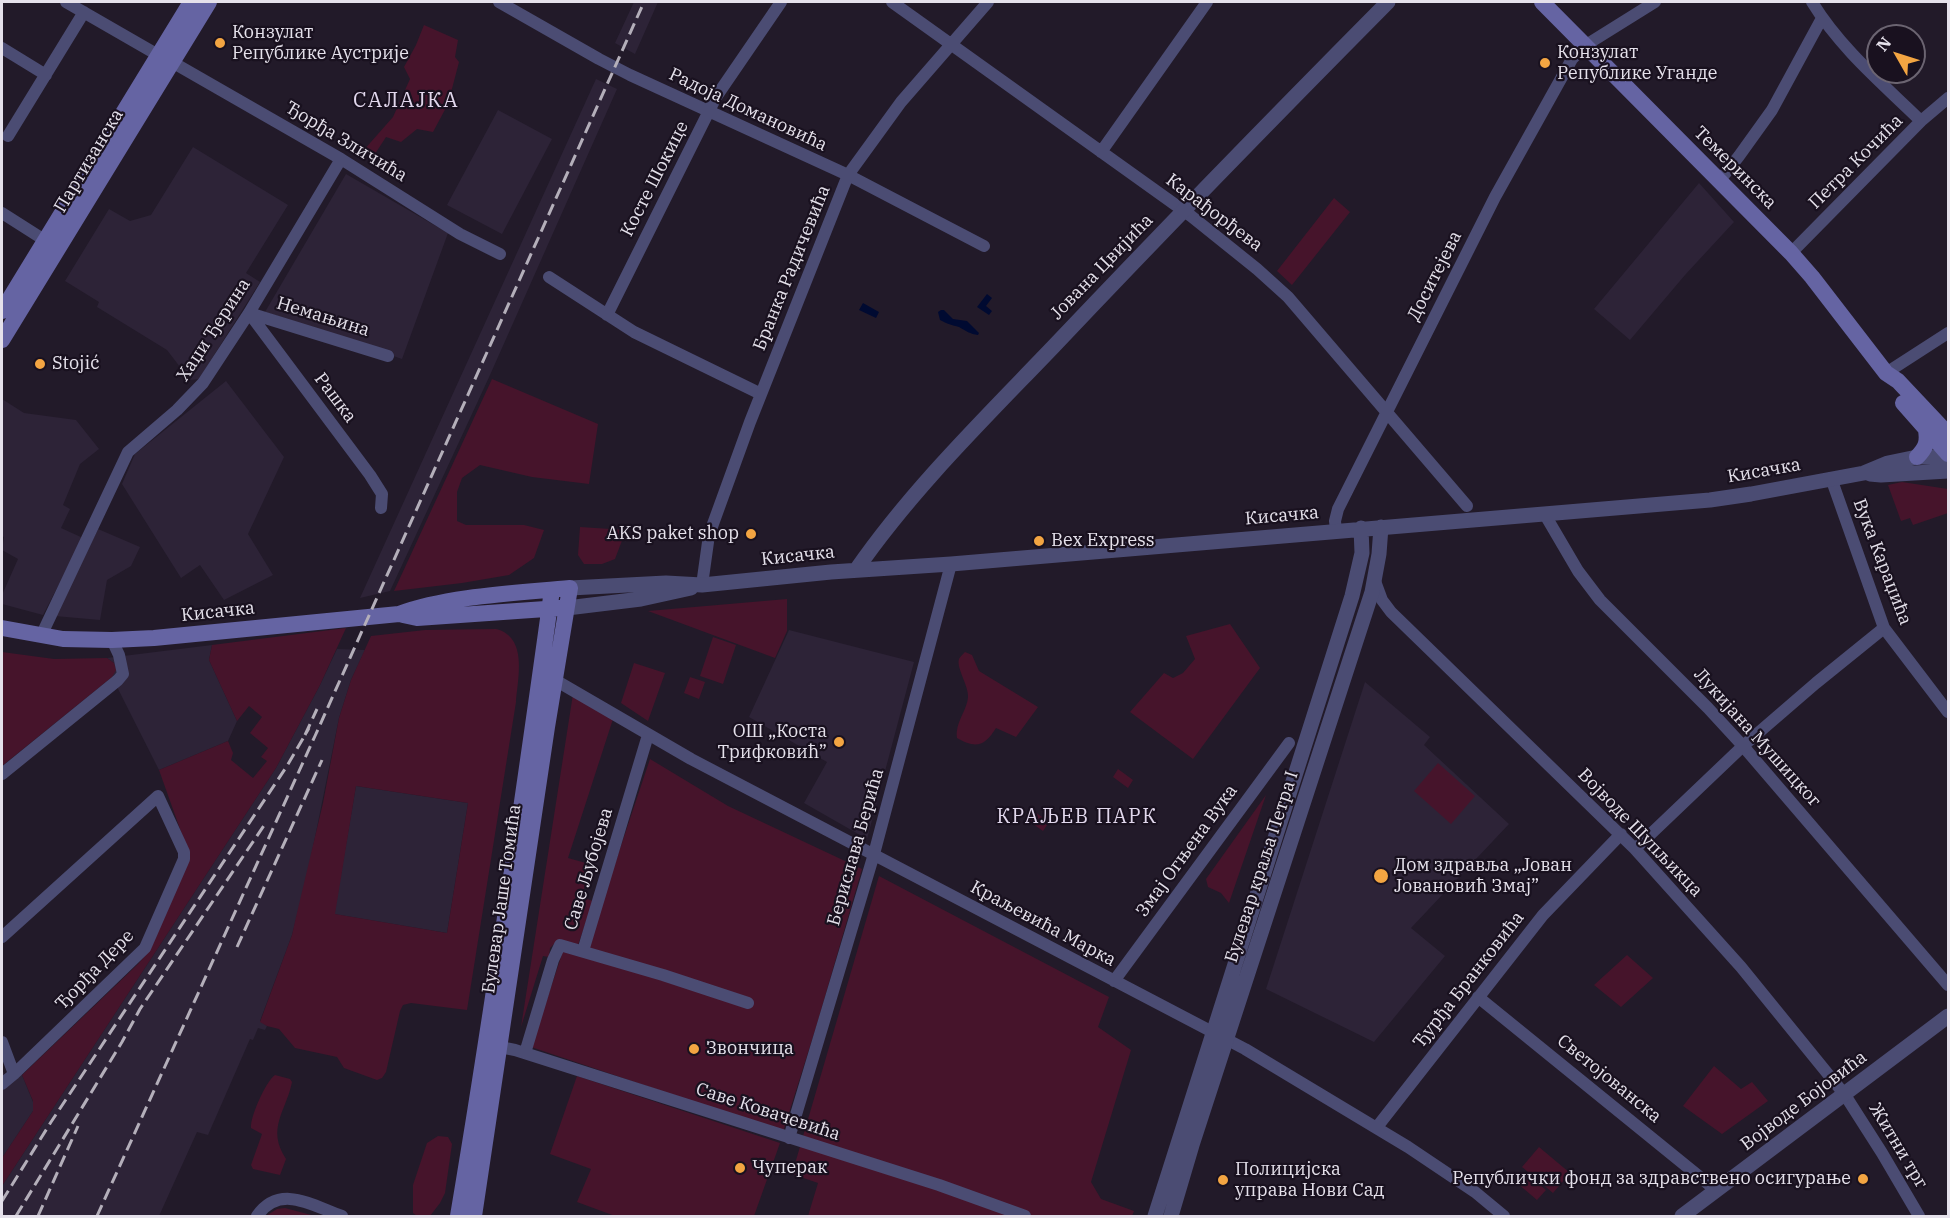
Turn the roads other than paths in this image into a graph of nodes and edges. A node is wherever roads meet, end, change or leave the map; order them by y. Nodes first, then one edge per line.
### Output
1 (66, 2) edge
2 (191, 2) edge
3 (209, 2) edge
4 (499, 2) edge
5 (781, 2) edge
6 (892, 2) edge
7 (988, 2) edge
8 (1207, 2) edge
9 (1388, 2) edge
10 (1542, 2) edge
11 (1655, 2) edge
12 (1812, 2) edge
13 (84, 12) junction
14 (1822, 18) junction
15 (951, 45) junction
16 (1586, 45) junction
17 (2, 48) edge
18 (165, 59) junction
19 (46, 75) junction
20 (1948, 98) edge
21 (708, 112) junction
22 (1922, 121) junction
23 (8, 136) dead end
24 (1101, 152) junction
25 (341, 159) junction
26 (848, 175) junction
27 (1720, 180) junction
28 (1183, 210) junction
29 (2, 213) edge
30 (46, 241) junction
31 (984, 246) dead end
32 (1791, 253) junction
33 (500, 254) dead end
34 (549, 277) dead end
35 (2, 311) edge
36 (249, 313) junction
37 (606, 315) junction
38 (1948, 333) edge
39 (2, 340) edge
40 (388, 356) dead end
41 (1886, 373) junction
42 (761, 394) junction
43 (1387, 411) junction
44 (1926, 430) junction
45 (1948, 434) edge
46 (1948, 456) edge
47 (1917, 457) junction
48 (1948, 471) edge
49 (1864, 473) junction
50 (1831, 478) junction
51 (1467, 506) dead end
52 (381, 508) dead end
53 (1544, 513) junction
54 (1381, 527) junction
55 (1361, 528) junction
56 (1336, 531) junction
57 (951, 564) junction
58 (856, 570) junction
59 (1375, 581) junction
60 (702, 585) junction
61 (570, 588) junction
62 (552, 590) junction
63 (567, 608) junction
64 (549, 609) junction
65 (1391, 612) junction
66 (399, 614) junction
67 (1363, 620) junction
68 (2, 628) edge
69 (1884, 628) junction
70 (41, 636) junction
71 (111, 640) junction
72 (555, 680) junction
73 (1948, 712) edge
74 (648, 735) junction
75 (1289, 743) dead end
76 (1743, 746) junction
77 (2, 774) edge
78 (1621, 834) junction
79 (1635, 849) junction
80 (874, 854) junction
81 (2, 937) edge
82 (583, 951) junction
83 (1114, 981) junction
84 (1948, 985) edge
85 (1478, 997) junction
86 (748, 1003) dead end
87 (1948, 1016) edge
88 (1219, 1036) junction
89 (2, 1042) edge
90 (500, 1047) junction
91 (525, 1053) junction
92 (14, 1074) junction
93 (2, 1084) edge
94 (1845, 1095) junction
95 (1377, 1127) junction
96 (789, 1138) junction
97 (1717, 1191) junction
98 (257, 1216) edge
99 (342, 1216) edge
100 (458, 1216) edge
101 (474, 1216) edge
102 (1025, 1216) edge
103 (1155, 1216) edge
104 (1171, 1216) edge
105 (1504, 1216) edge
106 (1682, 1216) edge
107 (1919, 1216) edge

1 - 13 street, Ђорђа Зличића
2 - 18 main road, Партизанска
3 - 18 main road, Партизанска
4 - 21 street, Радоја Домановића
5 - 21 street, Косте Шокице
6 - 15 street, Карађорђева
7 - 15 street, Бранка Радичевића
8 - 24 street
9 - 28 street, Јована Цвијића
10 - 16 main road, Темеринска
11 - 16 street, Доситејева
12 - 14 street
13 - 18 street, Ђорђа Зличића
13 - 19 street
14 - 22 street
14 - 27 street
15 - 24 street, Карађорђева
15 - 26 street, Бранка Радичевића
16 - 27 main road, Темеринска
16 - 43 street, Доситејева
17 - 19 street
18 - 25 street, Ђорђа Зличића
18 - 30 main road, Партизанска
18 - 39 main road, Партизанска
19 - 23 street
20 - 22 street, Петра Кочића
21 - 26 street, Радоја Домановића
21 - 37 street, Косте Шокице
22 - 32 street, Петра Кочића
24 - 28 street, Карађорђева
25 - 33 street, Ђорђа Зличића
25 - 36 street, Хаџи Ђерина
26 - 31 street, Радоја Домановића
26 - 42 street, Бранка Радичевића
27 - 32 main road, Темеринска
28 - 43 street, Карађорђева
28 - 58 street, Јована Цвијића
29 - 30 street
30 - 35 main road, Партизанска
32 - 41 main road, Темеринска
34 - 37 street
36 - 40 street, Немањина
36 - 52 street, Рашка
36 - 70 street, Хаџи Ђерина
37 - 42 street
38 - 41 street
41 - 44 main road, Темеринска
41 - 45 main road, Темеринска
42 - 60 street, Бранка Радичевића
43 - 51 street, Карађорђева
43 - 56 street, Доситејева
44 - 46 main road, Темеринска
44 - 47 main road
46 - 47 street, Кисачка
47 - 49 street, Кисачка
48 - 49 street, Кисачка
49 - 50 street, Кисачка
50 - 53 street, Кисачка
50 - 69 street, Вука Караџића
53 - 54 street, Кисачка
53 - 76 street, Лукијана Мушицког
54 - 55 street, Кисачка
54 - 59 street, Булевар краља Петра I
55 - 56 street, Кисачка
55 - 88 street, Булевар краља Петра I
56 - 57 street, Кисачка
57 - 58 street, Кисачка
57 - 80 street, Берислава Берића
58 - 60 street, Кисачка
59 - 65 street, Војводе Шупљикца
59 - 67 street, Булевар краља Петра I
60 - 61 street, Кисачка
60 - 63 street, Кисачка
61 - 62 main road, Кисачка
61 - 63 main road, Булевар Јаше Томића
62 - 64 main road, Булевар Јаше Томића
62 - 66 main road, Кисачка
63 - 64 main road, Кисачка
63 - 72 main road, Булевар Јаше Томића
64 - 66 main road, Кисачка
64 - 100 main road, Булевар Јаше Томића
65 - 67 street
65 - 78 street, Војводе Шупљикца
66 - 71 main road, Кисачка
67 - 88 street, Булевар краља Петра I
68 - 70 main road, Кисачка
69 - 73 street, Вука Караџића
69 - 76 street
70 - 71 main road, Кисачка
71 - 77 street
72 - 74 street, Краљевића Марка
72 - 90 main road, Булевар Јаше Томића
74 - 80 street, Краљевића Марка
74 - 82 street, Саве Љубојева
75 - 83 street, Змај Огњена Вука
76 - 79 street
76 - 84 street, Лукијана Мушицког
78 - 79 street, Војводе Шупљикца
78 - 85 street, Ђурђа Бранковића
79 - 94 street, Војводе Шупљикца
80 - 83 street, Краљевића Марка
80 - 96 street, Берислава Берића
81 - 92 street, Ђорђа Дере
82 - 86 street
82 - 91 street, Саве Љубојева
83 - 88 street, Краљевића Марка
85 - 95 street, Ђурђа Бранковића
85 - 97 street, Светојованска
87 - 94 street, Војводе Бојовића
88 - 95 street, Краљевића Марка
88 - 103 street, Булевар краља Петра I
88 - 104 street, Булевар краља Петра I
89 - 92 street
90 - 91 street, Саве Ковачевића
90 - 101 main road, Булевар Јаше Томића
91 - 96 street, Саве Ковачевића
92 - 93 street, Ђорђа Дере
94 - 97 street, Војводе Бојовића
94 - 107 street, Житни трг
95 - 105 street, Краљевића Марка
96 - 102 street, Саве Ковачевића
97 - 106 street, Војводе Бојовића
98 - 99 street

